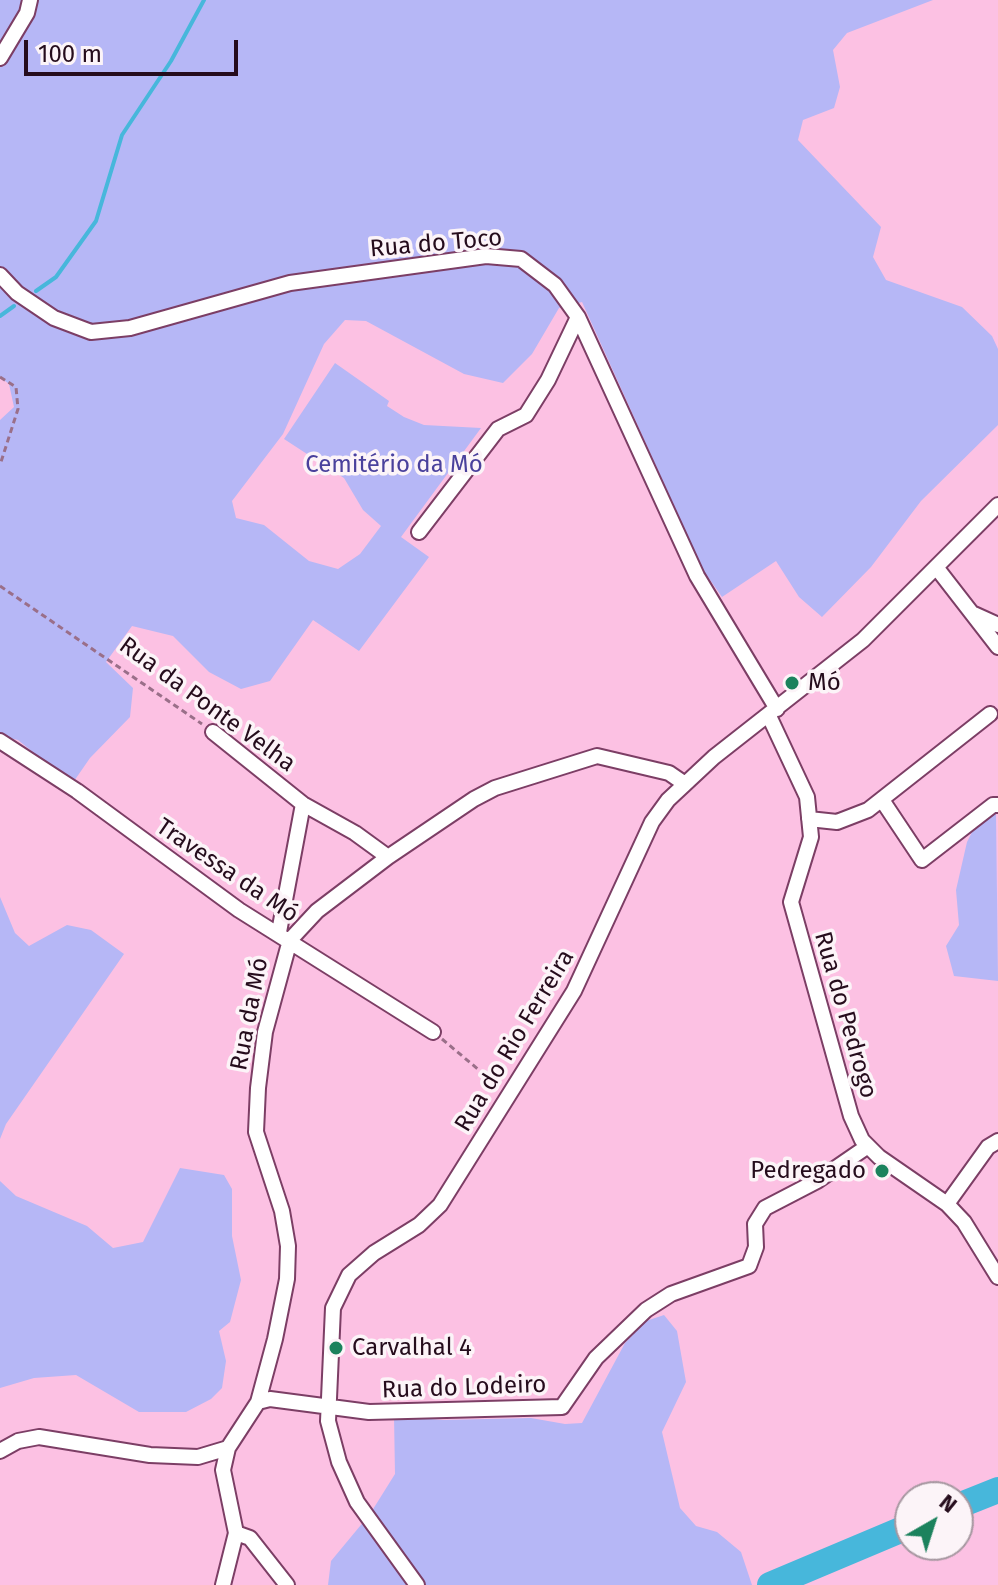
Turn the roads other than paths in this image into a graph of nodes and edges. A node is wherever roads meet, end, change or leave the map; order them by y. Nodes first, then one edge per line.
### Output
1 (30, 0) edge
2 (0, 58) edge
3 (0, 275) edge
4 (578, 317) junction
5 (998, 505) edge
6 (419, 532) dead end
7 (936, 567) junction
8 (970, 612) junction
9 (998, 625) edge
10 (998, 647) edge
11 (773, 713) junction
12 (990, 714) dead end
13 (213, 732) road end
14 (0, 741) edge
15 (685, 784) junction
16 (882, 800) junction
17 (303, 804) junction
18 (998, 805) edge
19 (809, 819) junction
20 (388, 857) junction
21 (284, 936) junction
22 (433, 1032) road end
23 (998, 1141) edge
24 (868, 1146) junction
25 (947, 1204) junction
26 (998, 1277) edge
27 (258, 1402) junction
28 (328, 1409) junction
29 (228, 1448) junction
30 (0, 1451) edge
31 (236, 1533) junction
32 (223, 1585) edge
33 (287, 1585) edge
34 (417, 1585) edge

1 - 2 street
3 - 4 street, Rua do Toco
4 - 6 street
4 - 11 street, Rua do Toco
5 - 7 street, Rua do Rio Ferreira
7 - 8 street
7 - 11 street, Rua do Rio Ferreira
8 - 9 street
8 - 10 street
11 - 15 street, Rua do Rio Ferreira
11 - 19 street, Rua do Pedrogo
12 - 16 street
13 - 17 street, Rua da Ponte Velha
14 - 21 street, Travessa da Mó
15 - 20 street, Rua da Mó
15 - 28 street, Rua do Rio Ferreira
16 - 18 street
16 - 19 street
17 - 20 street, Rua da Ponte Velha
17 - 21 street
19 - 24 street, Rua do Pedrogo
20 - 21 street, Rua da Mó
21 - 22 street, Travessa da Mó
21 - 27 street, Rua da Mó
23 - 25 street
24 - 25 street, Rua do Pedrogo
24 - 28 street, Rua do Lodeiro
25 - 26 street, Rua do Pedrogo
27 - 28 street
27 - 29 street, Rua da Mó
28 - 34 street, Rua do Rio Ferreira
29 - 30 street
29 - 31 street
31 - 32 street
31 - 33 street

